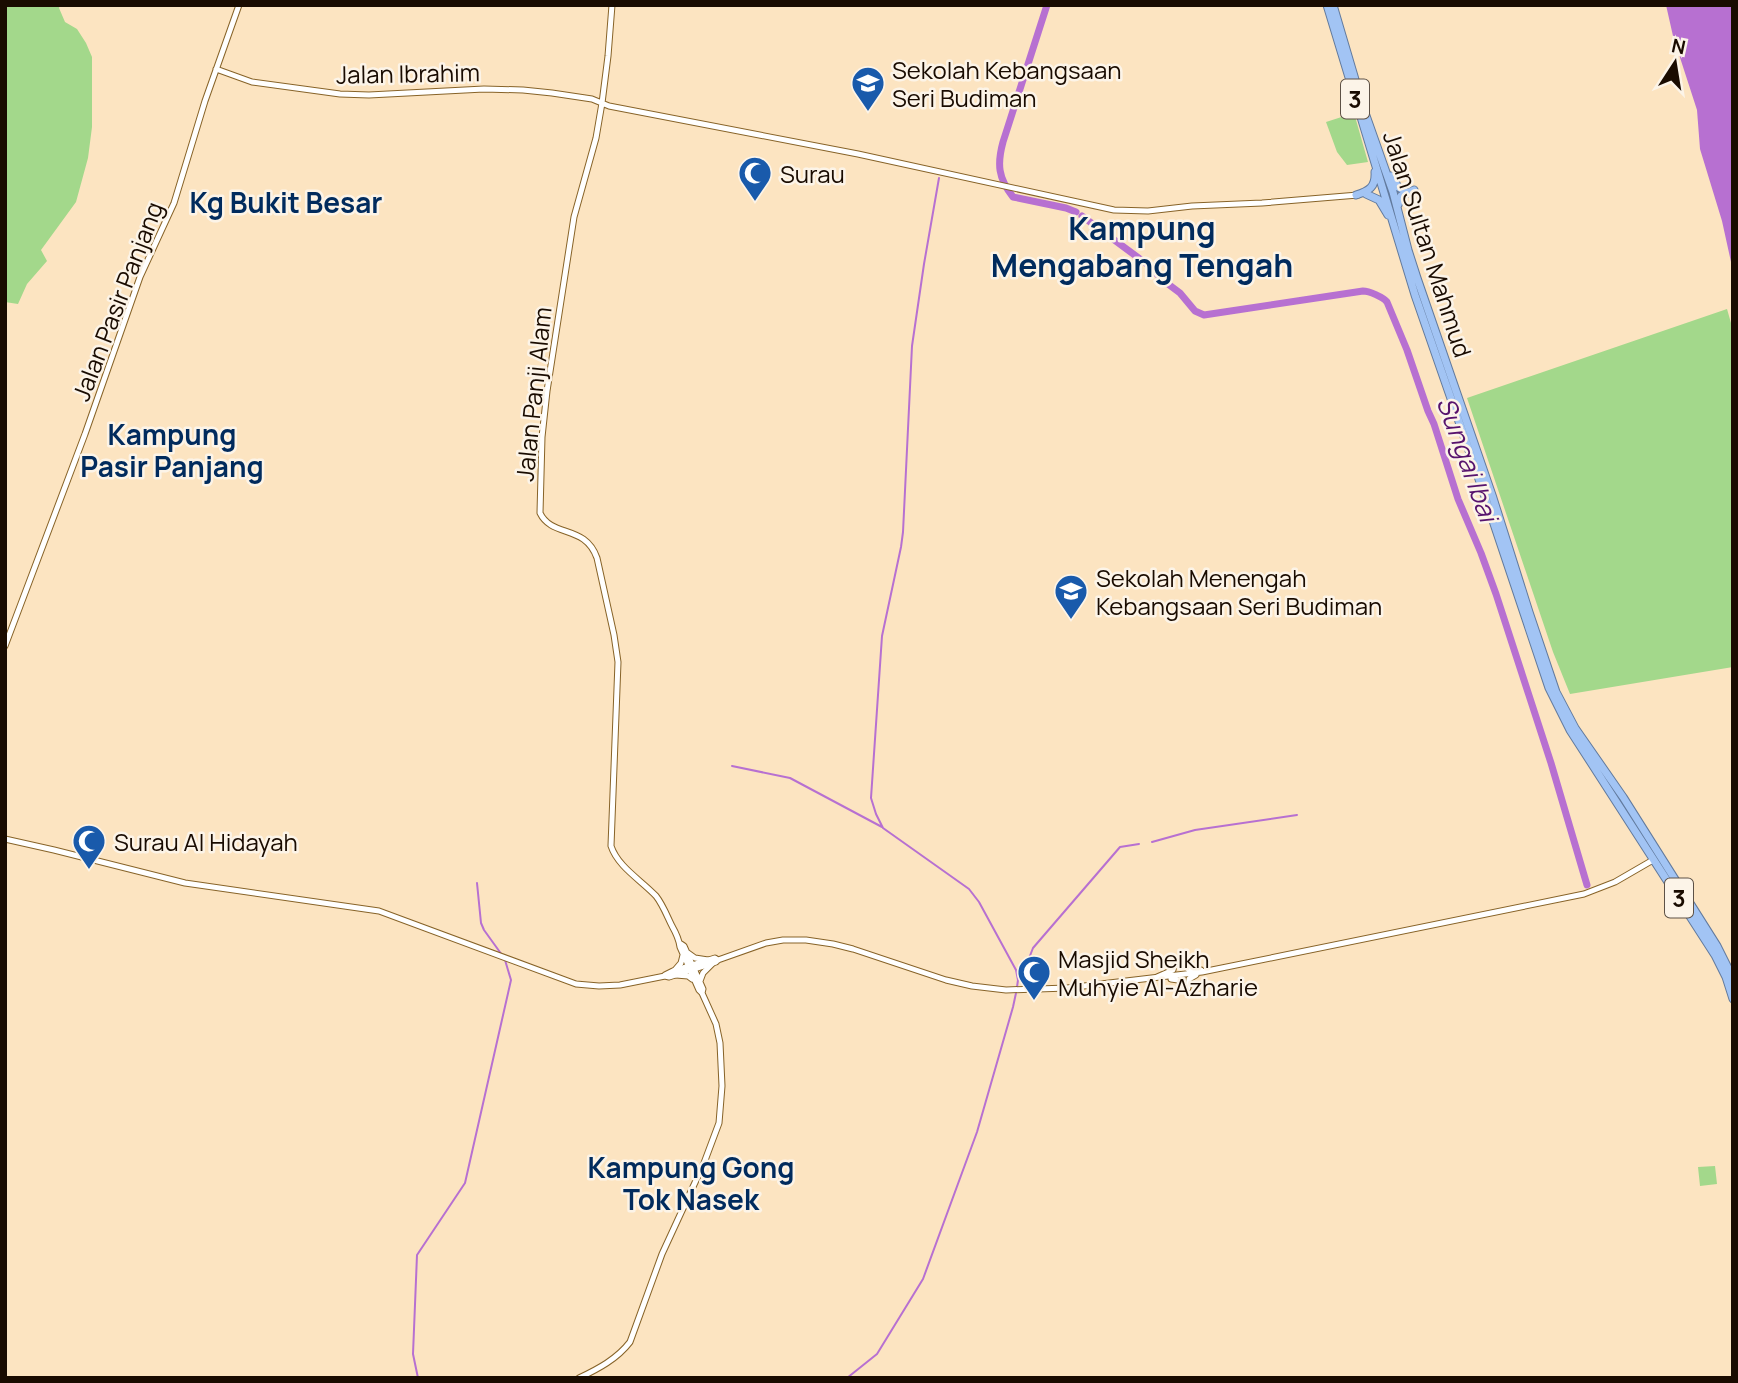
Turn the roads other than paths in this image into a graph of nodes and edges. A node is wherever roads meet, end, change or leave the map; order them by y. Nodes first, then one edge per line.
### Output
1 (239, 5) edge
2 (612, 5) edge
3 (1327, 5) edge
4 (1333, 5) edge
5 (216, 69) junction
6 (602, 103) junction
7 (1376, 165) junction
8 (1385, 166) junction
9 (1414, 190) dead end
10 (1405, 191) dead end
11 (1389, 192) junction
12 (1366, 194) junction
13 (1356, 195) junction
14 (1397, 208) junction
15 (1392, 221) junction
16 (1466, 433) junction
17 (5, 646) edge
18 (1620, 799) junction
19 (5, 839) edge
20 (1653, 860) junction
21 (684, 952) junction
22 (710, 962) junction
23 (691, 968) junction
24 (1202, 971) junction
25 (676, 972) junction
26 (1158, 977) junction
27 (1733, 978) edge
28 (697, 981) junction
29 (1733, 999) edge
30 (579, 1378) edge

1 - 5 main road, Jalan Pasir Panjang
2 - 6 main road, Jalan Panji Alam
3 - 7 highway, Jalan Sultan Mahmud / 3
4 - 8 highway, Jalan Sultan Mahmud / 3
5 - 6 main road, Jalan Ibrahim
5 - 17 main road, Jalan Pasir Panjang
6 - 13 main road, Jalan Ibrahim
6 - 21 main road, Jalan Panji Alam
7 - 11 highway, Jalan Sultan Mahmud / 3
7 - 13 highway
8 - 10 highway
8 - 11 highway, Jalan Sultan Mahmud / 3
9 - 14 highway
11 - 12 main road, Jalan Ibrahim
11 - 14 highway, Jalan Sultan Mahmud / 3
11 - 15 highway, Jalan Sultan Mahmud / 3
12 - 13 main road, Jalan Ibrahim
12 - 15 highway
14 - 16 highway, Jalan Sultan Mahmud / 3
15 - 16 highway, Jalan Sultan Mahmud / 3
16 - 18 highway, Jalan Sultan Mahmud / 3
18 - 20 highway, Jalan Sultan Mahmud / 3
18 - 27 highway, Jalan Sultan Mahmud / 3
19 - 25 main road
20 - 24 main road
20 - 29 highway, Jalan Sultan Mahmud / 3
21 - 22 main road
21 - 23 main road, Jalan Panji Alam
21 - 25 main road
22 - 23 main road
22 - 26 main road
22 - 28 main road
23 - 25 main road
23 - 28 main road, Jalan Panji Alam
24 - 26 main road
24 - 26 main road
24 - 26 main road
25 - 28 main road
28 - 30 main road, Jalan Panji Alam

